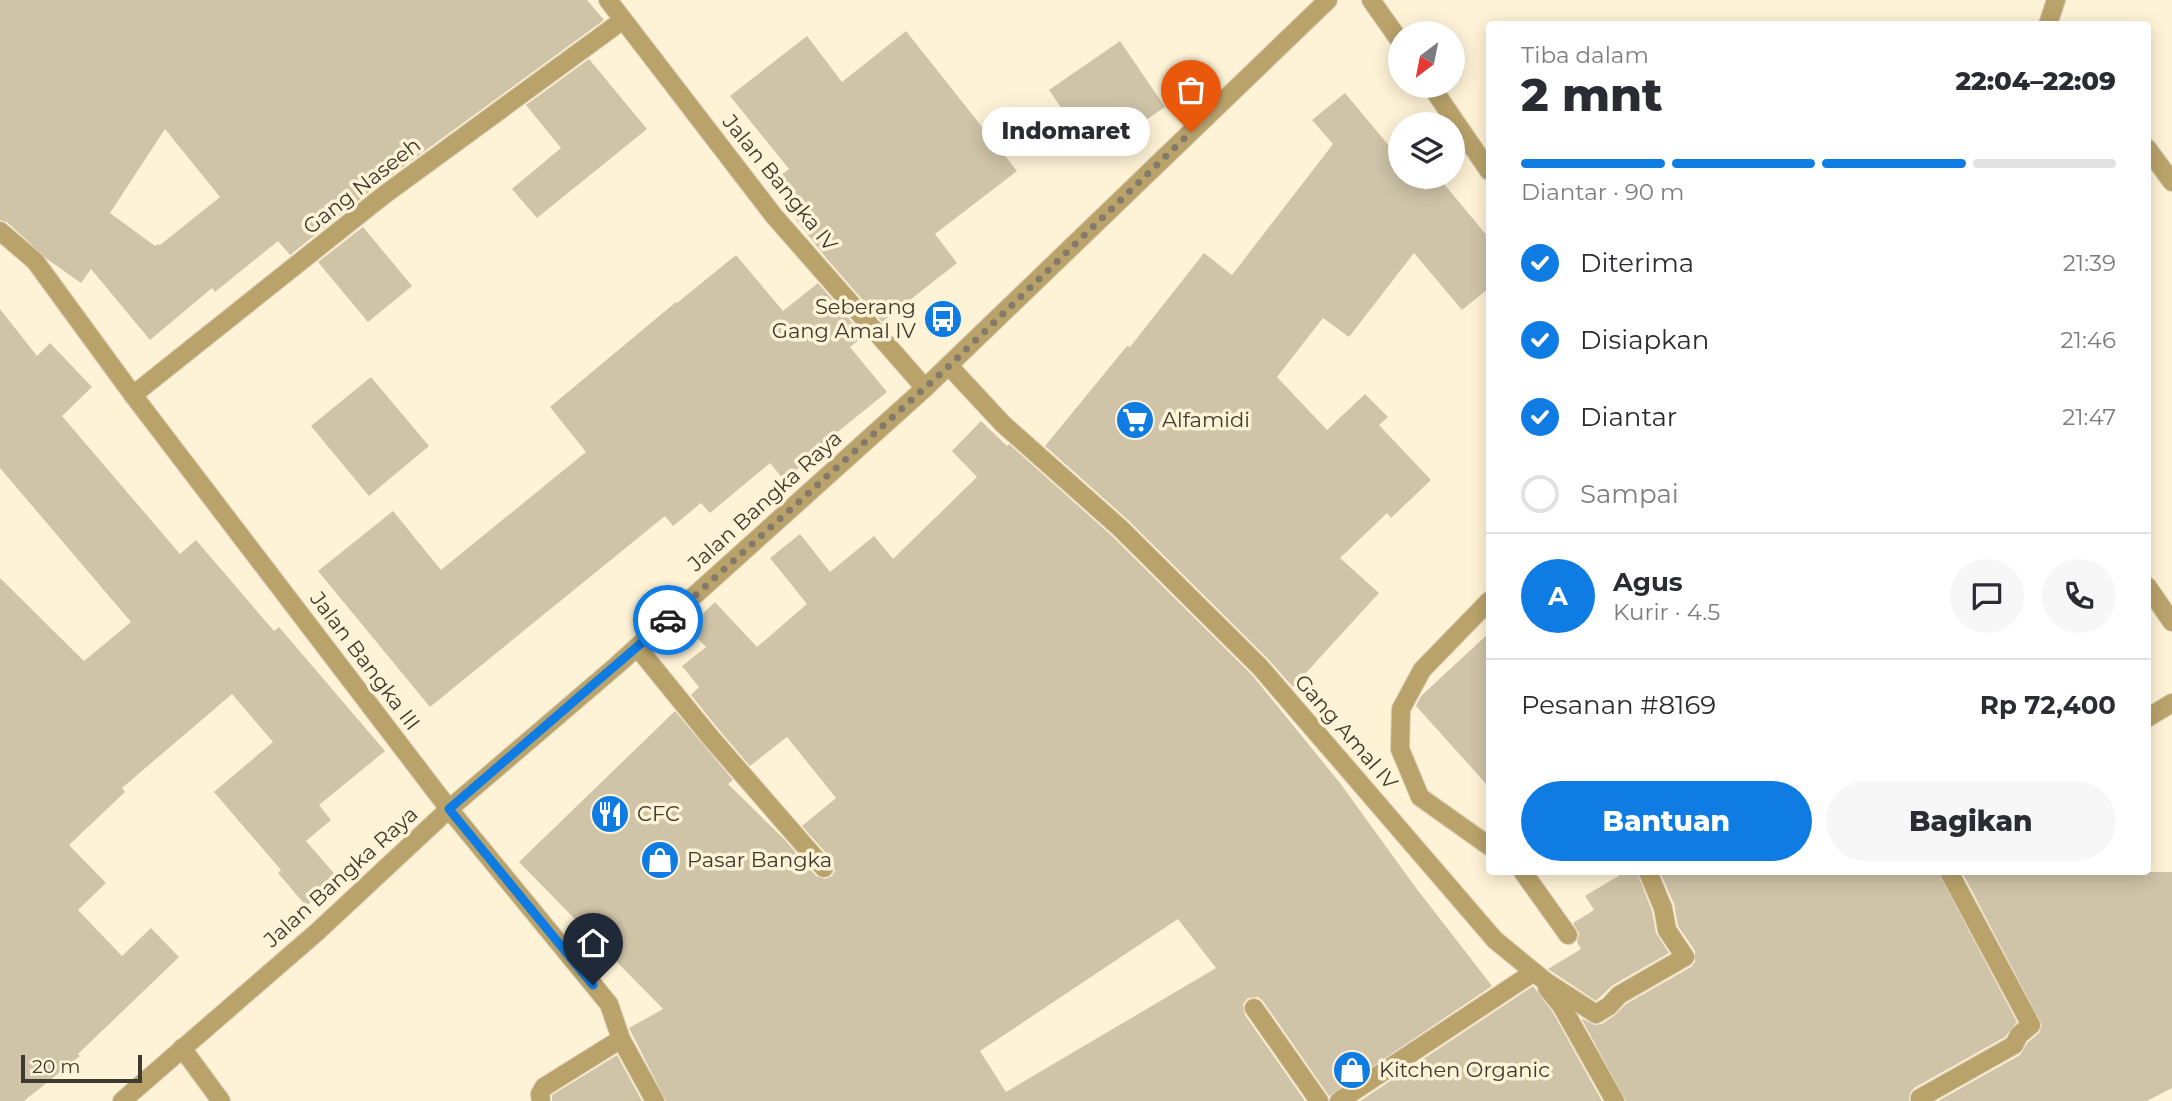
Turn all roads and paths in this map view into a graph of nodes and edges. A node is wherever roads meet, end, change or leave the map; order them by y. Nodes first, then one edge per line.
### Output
1 (608, 0) edge
2 (1328, 0) edge
3 (1371, 0) edge
4 (2056, 0) edge
5 (623, 20) junction
6 (2050, 21) edge
7 (1388, 24) edge
8 (1439, 98) edge
9 (2151, 153) edge
10 (1486, 167) edge
11 (2172, 182) edge
12 (0, 231) edge
13 (949, 366) junction
14 (925, 388) junction
15 (134, 395) junction
16 (2151, 592) edge
17 (1486, 604) edge
18 (2172, 622) edge
19 (637, 647) junction
20 (2172, 703) edge
21 (2151, 716) edge
22 (449, 809) junction
23 (1486, 844) edge
24 (824, 868) dead end
25 (1525, 875) edge
26 (1649, 875) edge
27 (1951, 875) edge
28 (1569, 935) dead end
29 (1534, 972) junction
30 (1254, 1008) dead end
31 (621, 1039) junction
32 (182, 1048) junction
33 (122, 1101) edge
34 (221, 1101) edge
35 (541, 1101) edge
36 (655, 1101) edge
37 (1319, 1101) edge
38 (1339, 1101) edge
39 (1615, 1101) edge
40 (1920, 1101) edge

1 - 5 street, Jalan Bangka IV
2 - 13 street, Jalan Bangka Raya
3 - 7 street
4 - 6 street
5 - 14 street, Jalan Bangka IV
5 - 15 street, Gang Naseeh
8 - 10 street
9 - 11 street
12 - 15 street, Jalan Bangka III
13 - 14 street, Jalan Bangka Raya
13 - 29 street, Gang Amal IV
14 - 19 street, Jalan Bangka Raya
15 - 22 street, Jalan Bangka III
16 - 18 street
17 - 23 street
19 - 22 street, Jalan Bangka Raya
19 - 24 street
20 - 21 street
22 - 31 street, Jalan Bangka III
22 - 32 street, Jalan Bangka Raya
25 - 28 street
26 - 29 street
27 - 40 street
29 - 38 street
29 - 39 street
30 - 37 street
31 - 35 street
31 - 36 street, Jalan Bangka III
32 - 33 street, Jalan Bangka Raya
32 - 34 street

